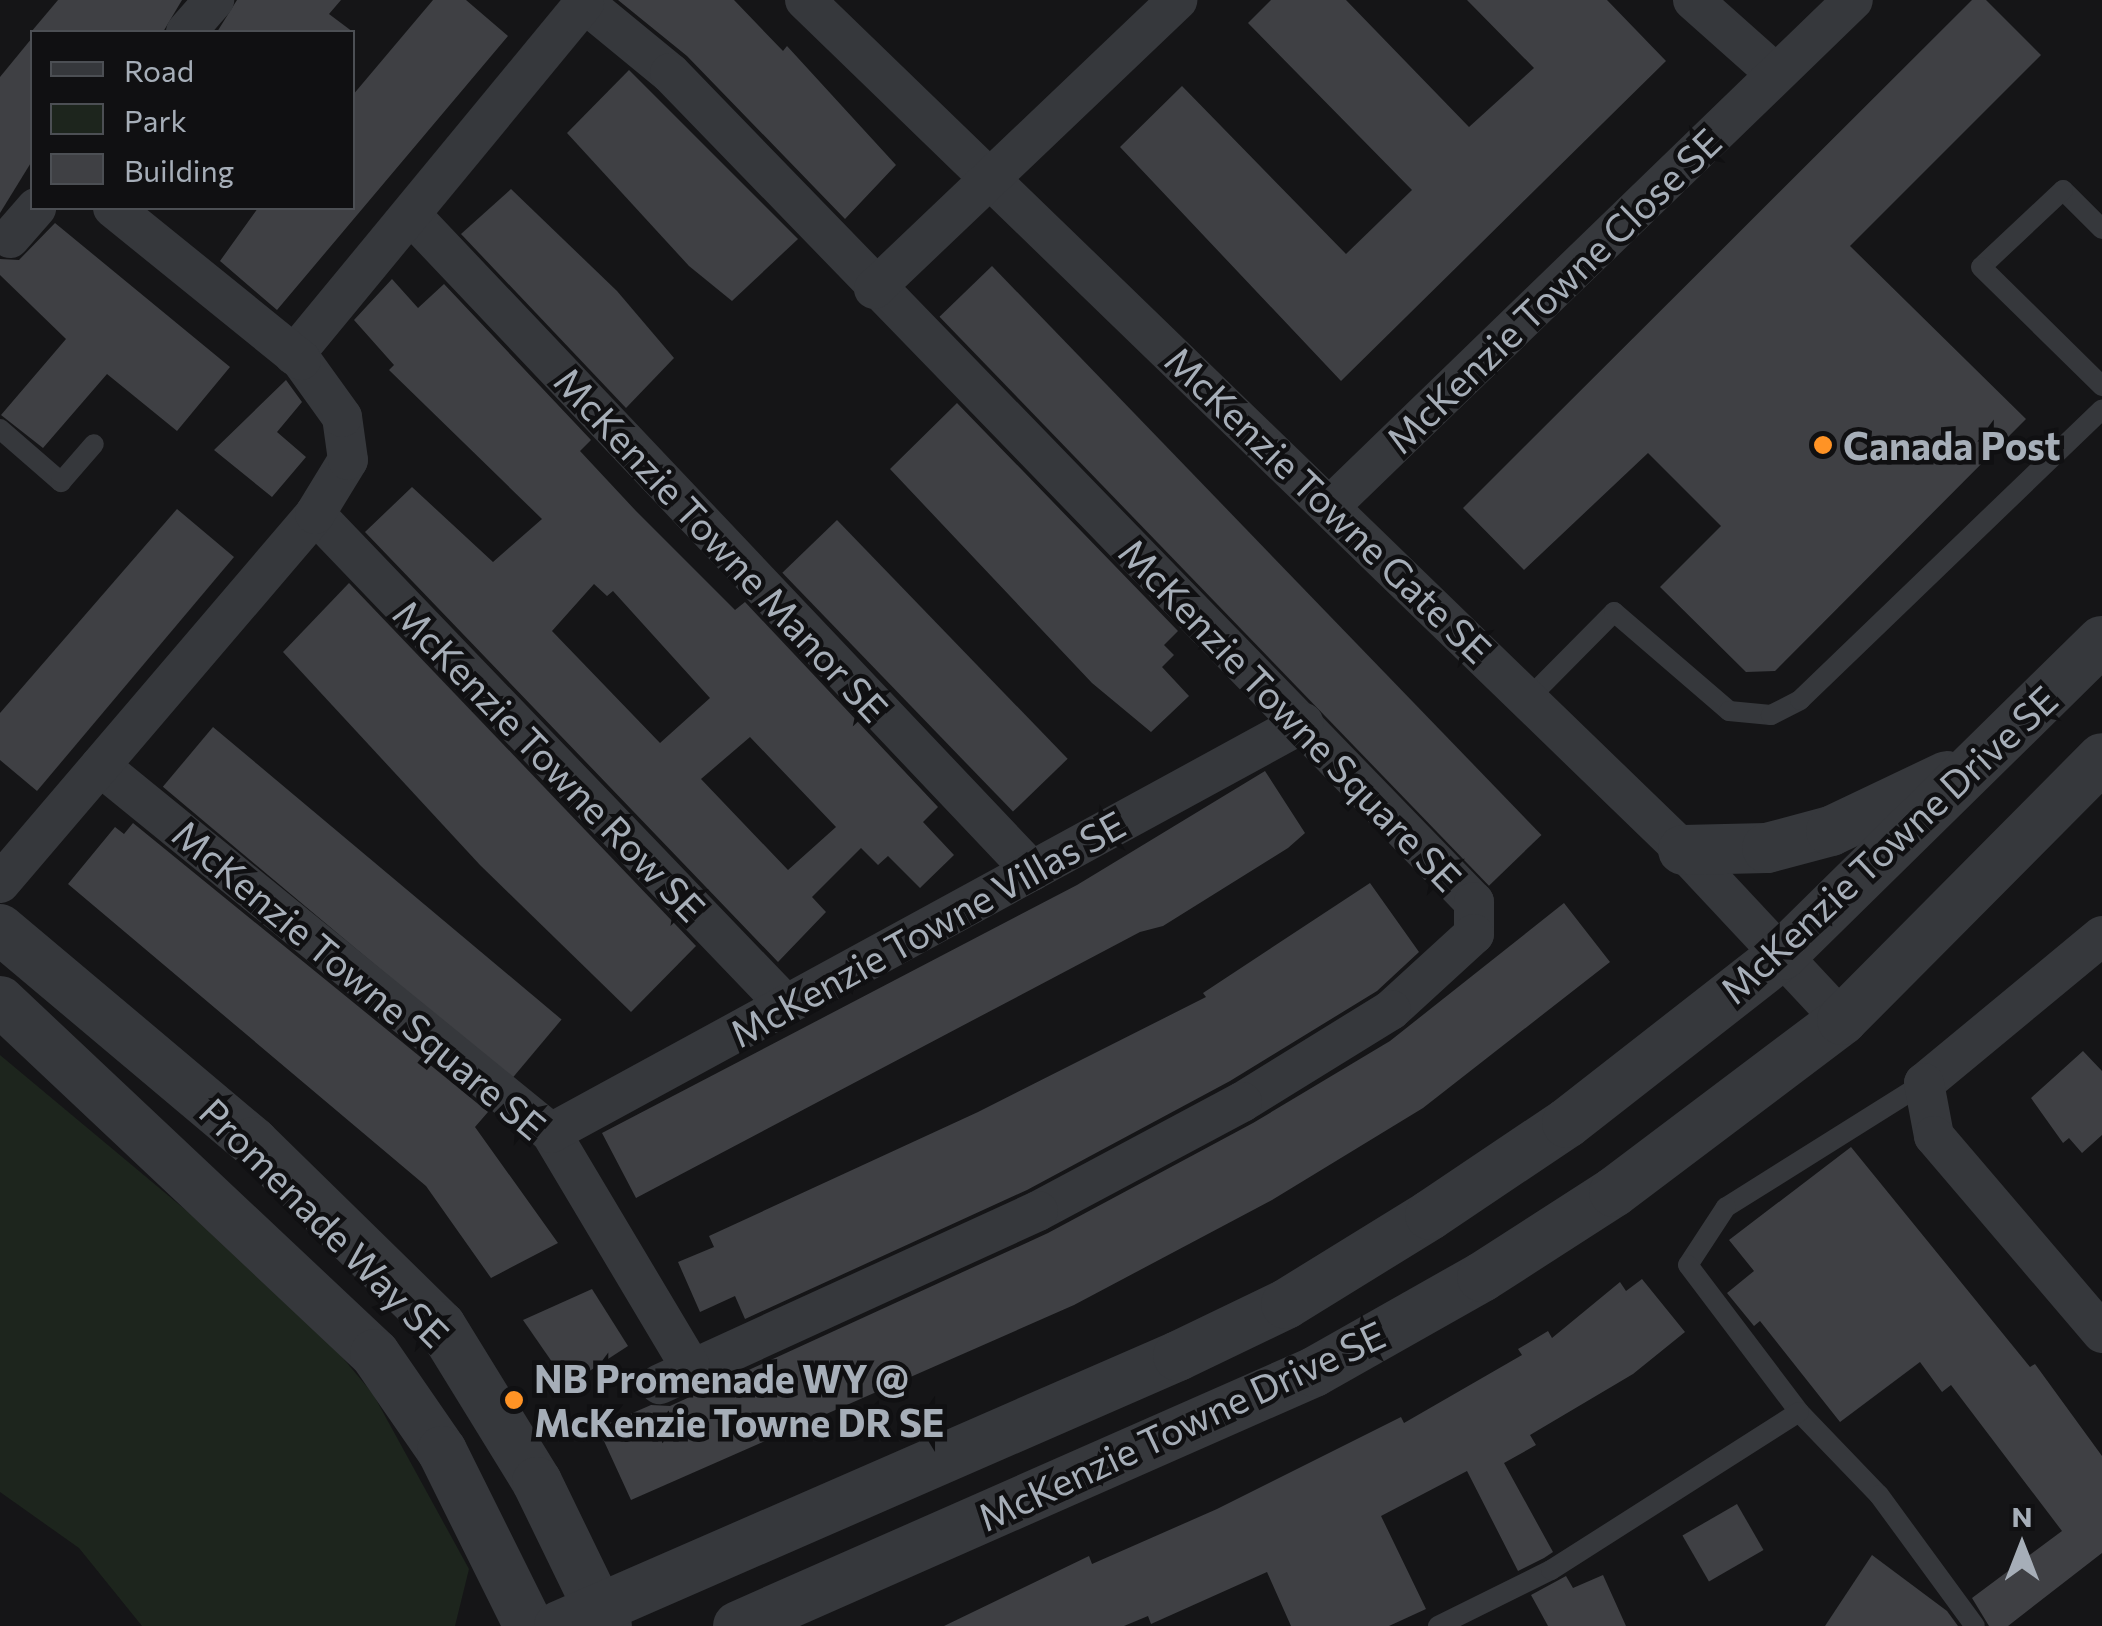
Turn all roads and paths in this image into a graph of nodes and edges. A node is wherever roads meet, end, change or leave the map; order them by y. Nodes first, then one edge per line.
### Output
1 (214, 0) edge
2 (805, 0) edge
3 (1177, 0) edge
4 (1693, 0) edge
5 (1853, 0) edge
6 (583, 1) edge
7 (188, 30) edge
8 (1776, 74) junction
9 (990, 174) junction
10 (34, 210) edge
11 (115, 210) edge
12 (412, 216) junction
13 (2102, 229) edge
14 (10, 238) dead end
15 (874, 289) junction
16 (294, 355) junction
17 (2102, 386) edge
18 (2102, 409) edge
19 (0, 428) edge
20 (94, 444) dead end
21 (1331, 505) junction
22 (314, 514) junction
23 (2102, 641) edge
24 (1528, 698) junction
25 (1303, 723) junction
26 (1983, 758) junction
27 (2102, 758) edge
28 (100, 766) junction
29 (1683, 850) junction
30 (1032, 871) junction
31 (0, 883) edge
32 (0, 930) edge
33 (2102, 936) edge
34 (1782, 955) junction
35 (0, 1001) edge
36 (786, 1005) junction
37 (1842, 1020) junction
38 (1924, 1083) junction
39 (551, 1133) junction
40 (2102, 1333) edge
41 (1799, 1412) junction
42 (588, 1620) edge
43 (530, 1626) edge
44 (738, 1626) edge
45 (1438, 1626) edge
46 (1976, 1626) edge

1 - 7 street
2 - 9 street, McKenzie Towne Gate SE
3 - 9 street
4 - 8 street
5 - 8 street, McKenzie Towne Close SE
6 - 12 street
6 - 15 street, McKenzie Towne Square SE
8 - 21 street, McKenzie Towne Close SE
9 - 15 street
9 - 21 street, McKenzie Towne Gate SE
10 - 14 street
11 - 16 street
12 - 16 street
12 - 30 street, McKenzie Towne Manor SE
13 - 17 lane
15 - 25 street, McKenzie Towne Square SE
16 - 22 street
18 - 24 lane
19 - 20 lane
21 - 24 street, McKenzie Towne Gate SE
22 - 28 street
22 - 36 street, McKenzie Towne Row SE
23 - 26 street, McKenzie Towne Drive SE
24 - 29 street, McKenzie Towne Gate SE
25 - 30 street, McKenzie Towne Villas SE
25 - 39 street, McKenzie Towne Square SE
26 - 29 street
26 - 34 street, McKenzie Towne Drive SE
27 - 37 street, McKenzie Towne Drive SE
28 - 31 street
28 - 39 street, McKenzie Towne Square SE
29 - 34 street, McKenzie Towne Gate SE
30 - 36 street, McKenzie Towne Villas SE
32 - 42 street, Promenade Way SE
33 - 38 street
34 - 37 street, McKenzie Towne Gate SE
34 - 42 street, McKenzie Towne Drive SE
35 - 43 street, Promenade Way SE
36 - 39 street, McKenzie Towne Villas SE
37 - 44 street, McKenzie Towne Drive SE
38 - 40 street
38 - 41 lane
41 - 45 lane
41 - 46 lane

